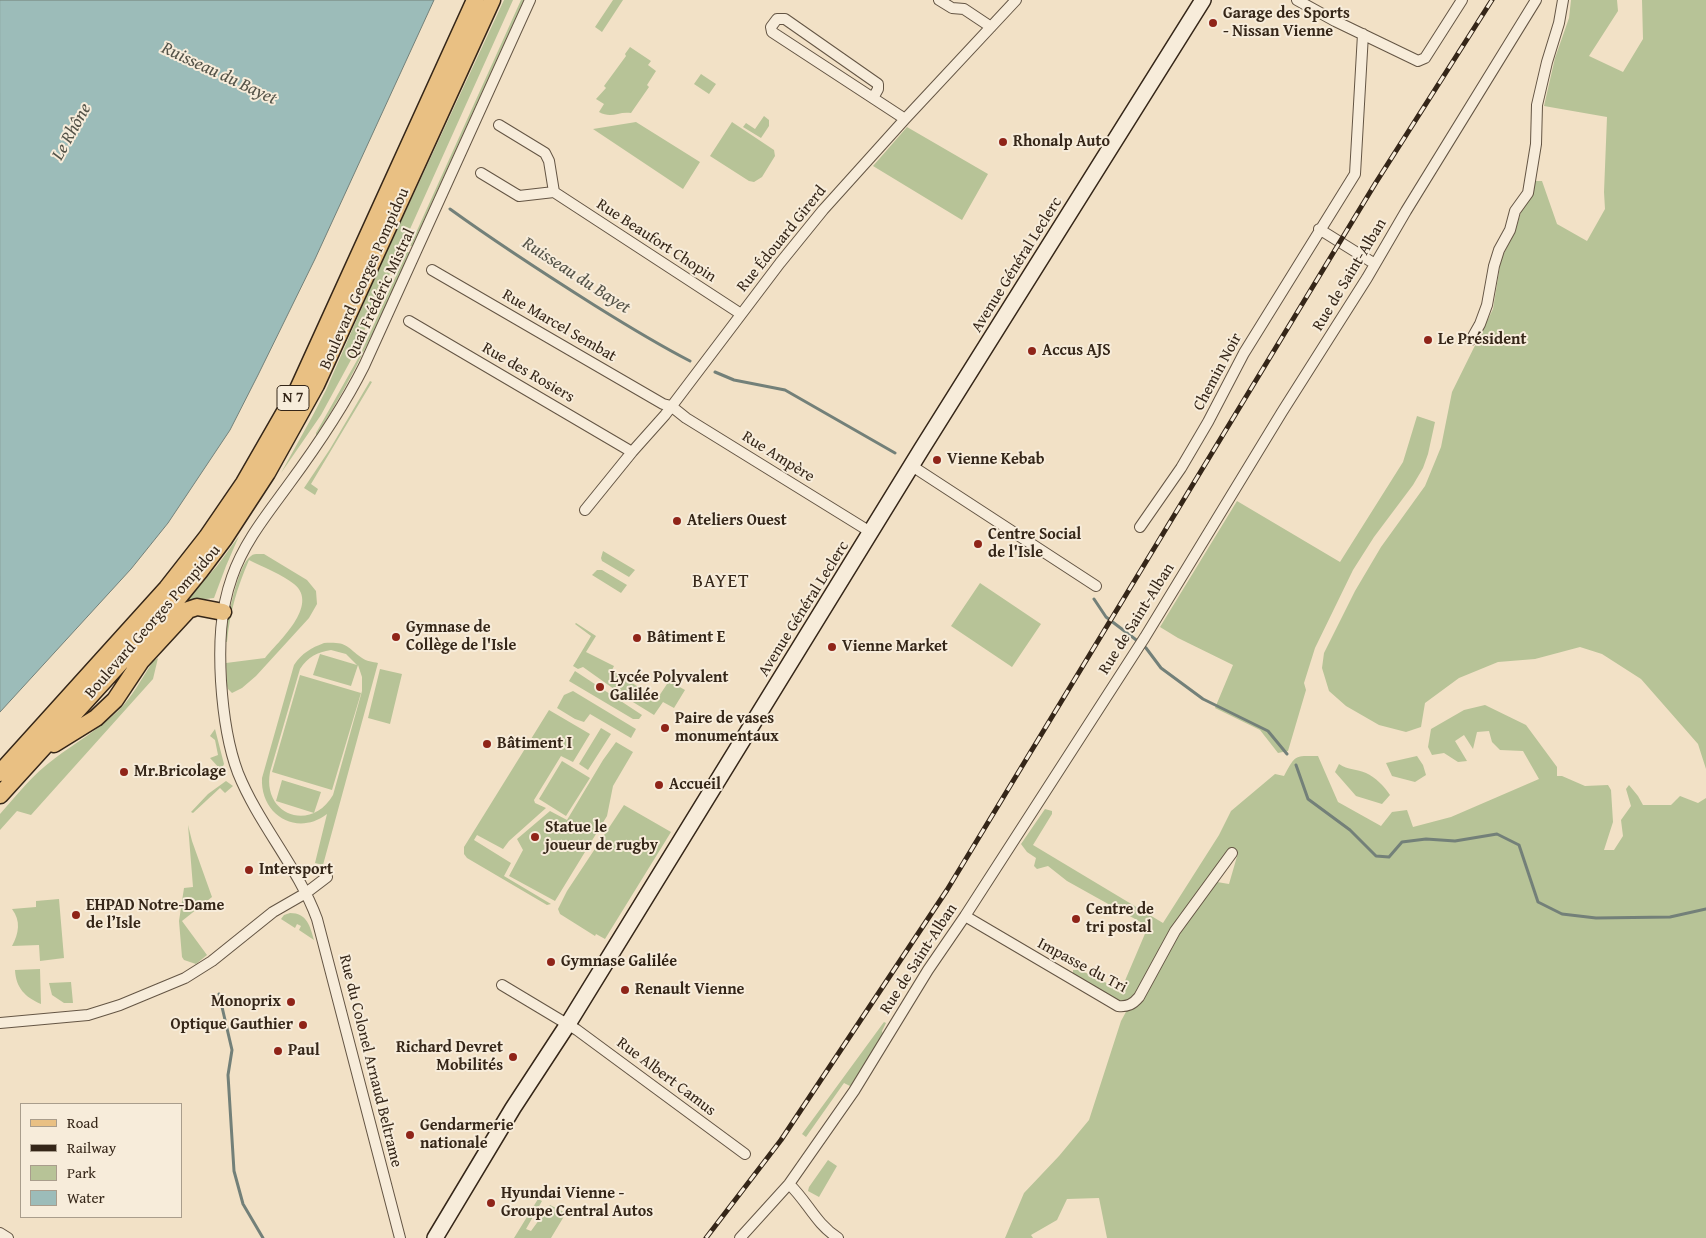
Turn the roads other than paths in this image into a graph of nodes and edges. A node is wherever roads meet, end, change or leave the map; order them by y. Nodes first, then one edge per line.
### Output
1 (475, 0) edge
2 (492, 0) edge
3 (530, 0) edge
4 (939, 0) edge
5 (1016, 0) edge
6 (1203, 0) edge
7 (1297, 0) edge
8 (1462, 0) edge
9 (1536, 0) edge
10 (1563, 0) edge
11 (991, 27) junction
12 (1363, 34) junction
13 (873, 98) junction
14 (905, 119) junction
15 (499, 125) dead end
16 (481, 173) dead end
17 (554, 192) junction
18 (1320, 229) junction
19 (1375, 264) junction
20 (432, 270) dead end
21 (741, 314) junction
22 (409, 321) dead end
23 (1471, 340) dead end
24 (670, 406) junction
25 (632, 452) junction
26 (912, 466) junction
27 (585, 510) dead end
28 (1140, 527) dead end
29 (872, 533) junction
30 (1096, 586) dead end
31 (222, 612) junction
32 (39, 752) junction
33 (0, 773) edge
34 (0, 795) edge
35 (1232, 853) dead end
36 (327, 877) dead end
37 (306, 894) junction
38 (965, 916) junction
39 (502, 985) dead end
40 (0, 1023) edge
41 (568, 1024) junction
42 (745, 1154) dead end
43 (789, 1184) junction
44 (0, 1233) edge
45 (8, 1238) edge
46 (400, 1238) edge
47 (435, 1238) edge
48 (740, 1238) edge
49 (838, 1238) edge

1 - 33 main road, Boulevard Georges Pompidou / N 7
2 - 32 main road, Boulevard Georges Pompidou / N 7
3 - 31 street, Quai Frédéric Mistral
4 - 11 street
5 - 11 street, Rue Édouard Girerd
6 - 26 main road, Avenue Général Leclerc
7 - 12 street
8 - 12 street
9 - 19 street, Rue de Saint-Alban
10 - 23 street
11 - 14 street, Rue Édouard Girerd
12 - 18 street, Chemin Noir
13 - 13 street
13 - 14 street
14 - 21 street, Rue Édouard Girerd
15 - 17 street
16 - 17 street
17 - 21 street, Rue Beaufort Chopin
18 - 19 street
18 - 28 street, Chemin Noir
19 - 38 street, Rue de Saint-Alban
20 - 24 street, Rue Marcel Sembat
21 - 24 street, Rue Édouard Girerd
22 - 25 street, Rue des Rosiers
24 - 25 street, Rue Édouard Girerd
24 - 29 street, Rue Ampère
25 - 27 street, Rue Édouard Girerd
26 - 29 main road, Avenue Général Leclerc
26 - 30 street
29 - 41 main road, Avenue Général Leclerc
31 - 32 main road
31 - 37 street, Quai Frédéric Mistral
32 - 34 main road, Boulevard Georges Pompidou / N 7
35 - 38 street, Impasse du Tri
36 - 37 street
37 - 40 street
37 - 46 street, Rue du Colonel Arnaud Beltrame
38 - 43 street, Rue de Saint-Alban
39 - 41 street, Rue Albert Camus
41 - 42 street, Rue Albert Camus
41 - 47 main road, Avenue Général Leclerc
43 - 48 street, Rue de Saint-Alban
43 - 49 street
44 - 45 street

